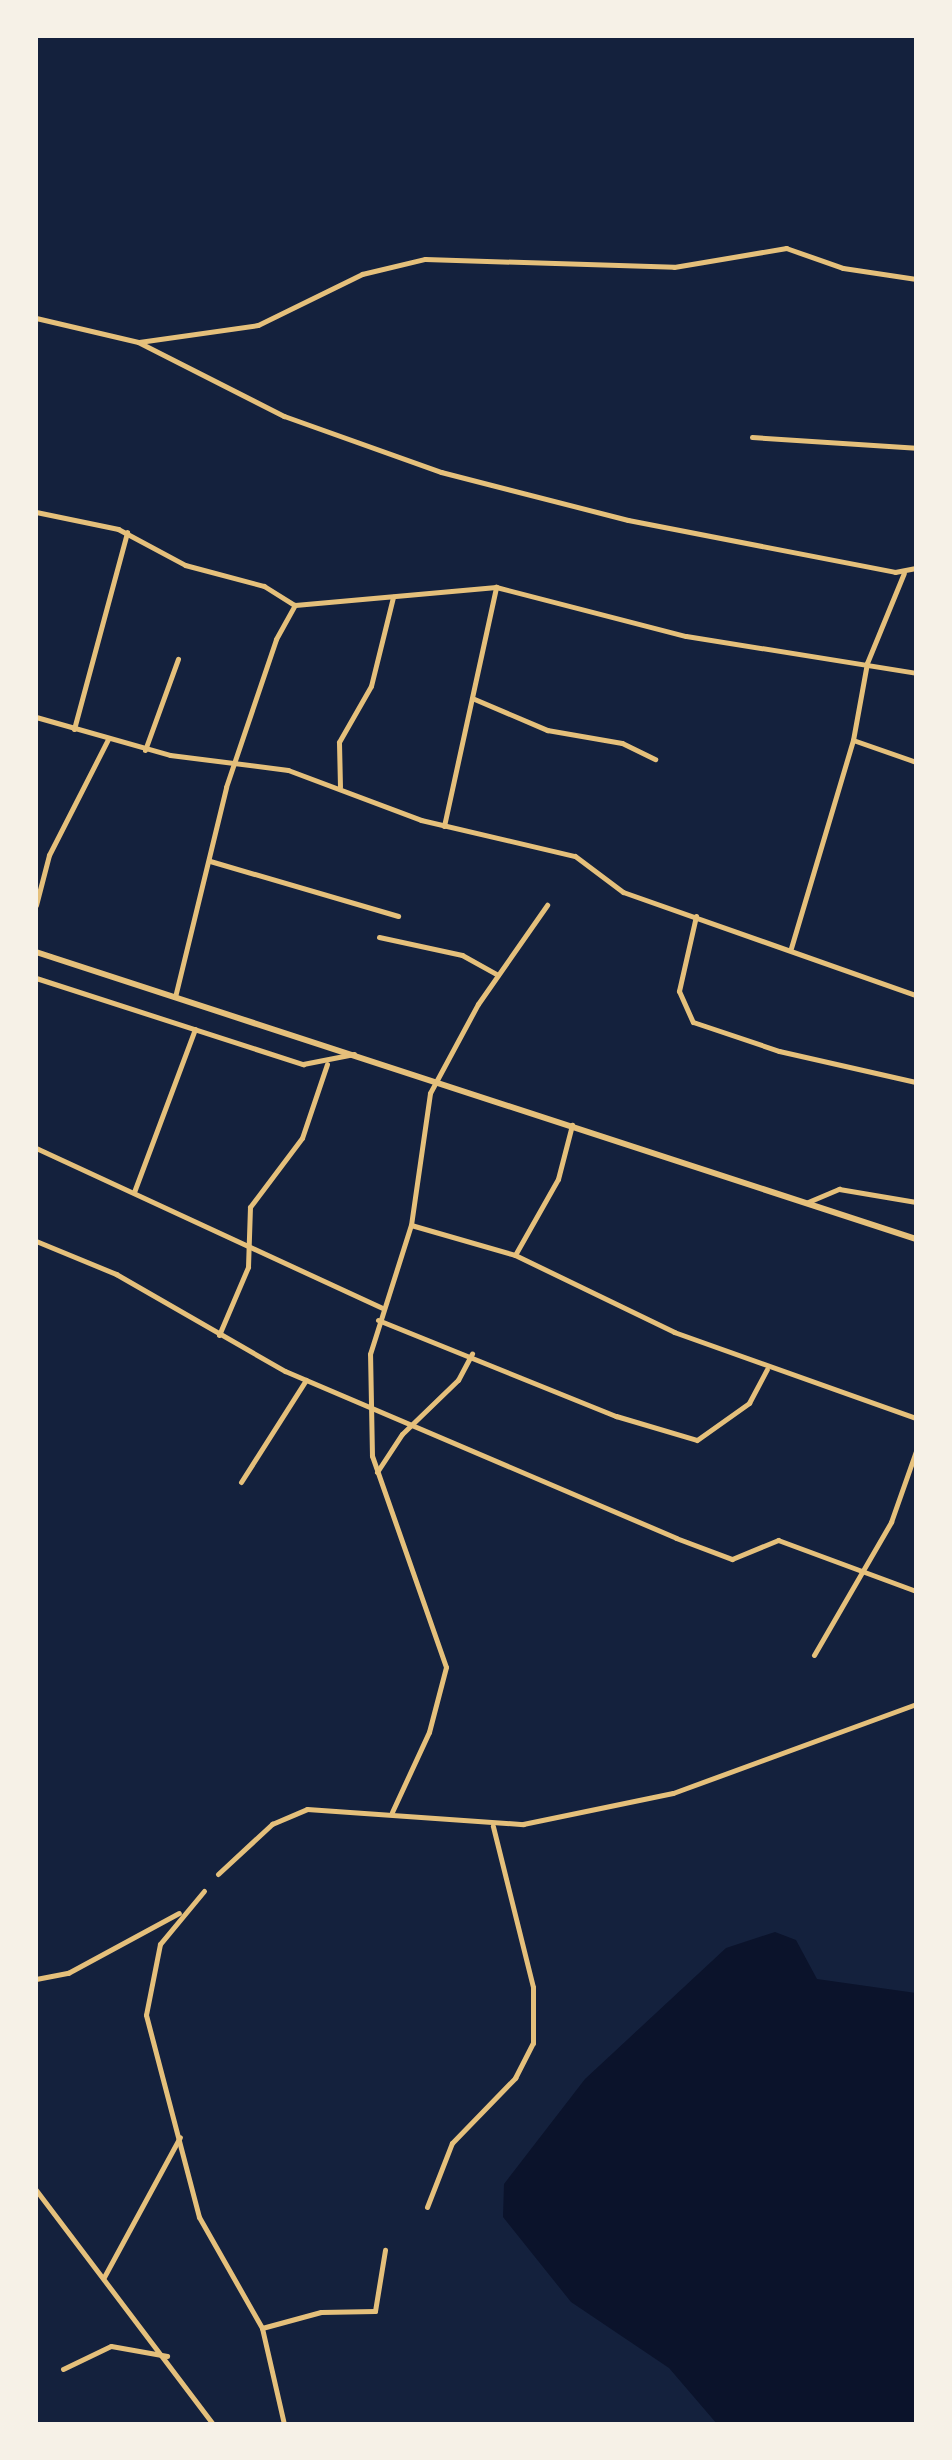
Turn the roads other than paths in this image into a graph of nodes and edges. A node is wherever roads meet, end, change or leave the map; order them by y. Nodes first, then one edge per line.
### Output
1 (916, 279) edge
2 (36, 318) edge
3 (138, 342) junction
4 (752, 437) dead end
5 (916, 448) edge
6 (36, 512) edge
7 (127, 532) junction
8 (916, 568) edge
9 (904, 573) junction
10 (496, 587) junction
11 (393, 597) junction
12 (295, 605) junction
13 (178, 659) dead end
14 (867, 663) junction
15 (916, 673) edge
16 (472, 698) junction
17 (36, 718) edge
18 (74, 729) junction
19 (108, 739) junction
20 (853, 740) junction
21 (145, 750) junction
22 (655, 759) dead end
23 (235, 760) junction
24 (916, 762) edge
25 (340, 787) junction
26 (444, 826) junction
27 (210, 861) junction
28 (36, 905) edge
29 (547, 905) dead end
30 (398, 916) dead end
31 (696, 916) junction
32 (379, 937) dead end
33 (791, 948) junction
34 (36, 952) edge
35 (498, 975) junction
36 (36, 978) edge
37 (916, 995) edge
38 (175, 997) junction
39 (195, 1029) junction
40 (355, 1054) junction
41 (327, 1064) junction
42 (436, 1079) junction
43 (916, 1082) edge
44 (572, 1125) junction
45 (36, 1148) edge
46 (134, 1192) junction
47 (808, 1202) junction
48 (916, 1202) edge
49 (411, 1225) junction
50 (916, 1239) edge
51 (36, 1241) edge
52 (246, 1248) junction
53 (515, 1255) junction
54 (382, 1308) junction
55 (378, 1320) junction
56 (219, 1335) junction
57 (472, 1354) junction
58 (767, 1369) junction
59 (306, 1380) junction
60 (367, 1404) junction
61 (916, 1418) edge
62 (414, 1422) junction
63 (916, 1451) edge
64 (377, 1472) junction
65 (241, 1482) dead end
66 (866, 1567) junction
67 (916, 1591) edge
68 (814, 1655) dead end
69 (916, 1704) edge
70 (392, 1812) junction
71 (493, 1826) junction
72 (218, 1874) dead end
73 (204, 1891) dead end
74 (181, 1912) junction
75 (36, 1979) edge
76 (180, 2137) junction
77 (36, 2190) edge
78 (427, 2207) dead end
79 (385, 2250) dead end
80 (104, 2277) junction
81 (262, 2328) junction
82 (168, 2356) junction
83 (63, 2369) dead end
84 (213, 2424) edge
85 (284, 2424) edge

1 - 3 street
2 - 3 street
3 - 9 street
4 - 5 street
6 - 7 street
7 - 12 street
7 - 18 street
8 - 9 street
9 - 14 street
10 - 11 street
10 - 14 street
10 - 16 street
11 - 12 street
11 - 25 street
12 - 23 street
13 - 21 street
14 - 15 street
14 - 20 street
16 - 22 street
16 - 26 street
17 - 18 street
18 - 19 street
19 - 21 street
19 - 28 street
20 - 24 street
20 - 33 street
21 - 23 street
23 - 25 street
23 - 27 street
25 - 26 street
26 - 31 street
27 - 30 street
27 - 38 street
29 - 35 street
31 - 33 street
31 - 43 street
32 - 35 street
33 - 37 street
34 - 38 street
35 - 42 street
36 - 39 street
38 - 40 street
39 - 41 street
39 - 46 street
40 - 41 street
40 - 42 street
41 - 52 street
42 - 44 street
42 - 49 street
44 - 47 street
44 - 53 street
45 - 46 street
46 - 52 street
47 - 48 street
47 - 50 street
49 - 53 street
49 - 54 street
51 - 56 street
52 - 54 street
52 - 56 street
53 - 58 street
54 - 55 street
55 - 57 street
55 - 60 street
56 - 59 street
57 - 58 street
57 - 62 street
58 - 61 street
59 - 60 street
59 - 65 street
60 - 62 street
60 - 64 street
62 - 64 street
62 - 66 street
63 - 66 street
64 - 70 street
66 - 67 street
66 - 68 street
69 - 71 street
70 - 71 street
70 - 72 street
71 - 78 street
73 - 74 street
74 - 75 street
74 - 76 street
76 - 80 street
76 - 81 street
77 - 80 street
79 - 81 street
80 - 82 street
81 - 85 street
82 - 83 street
82 - 84 street

